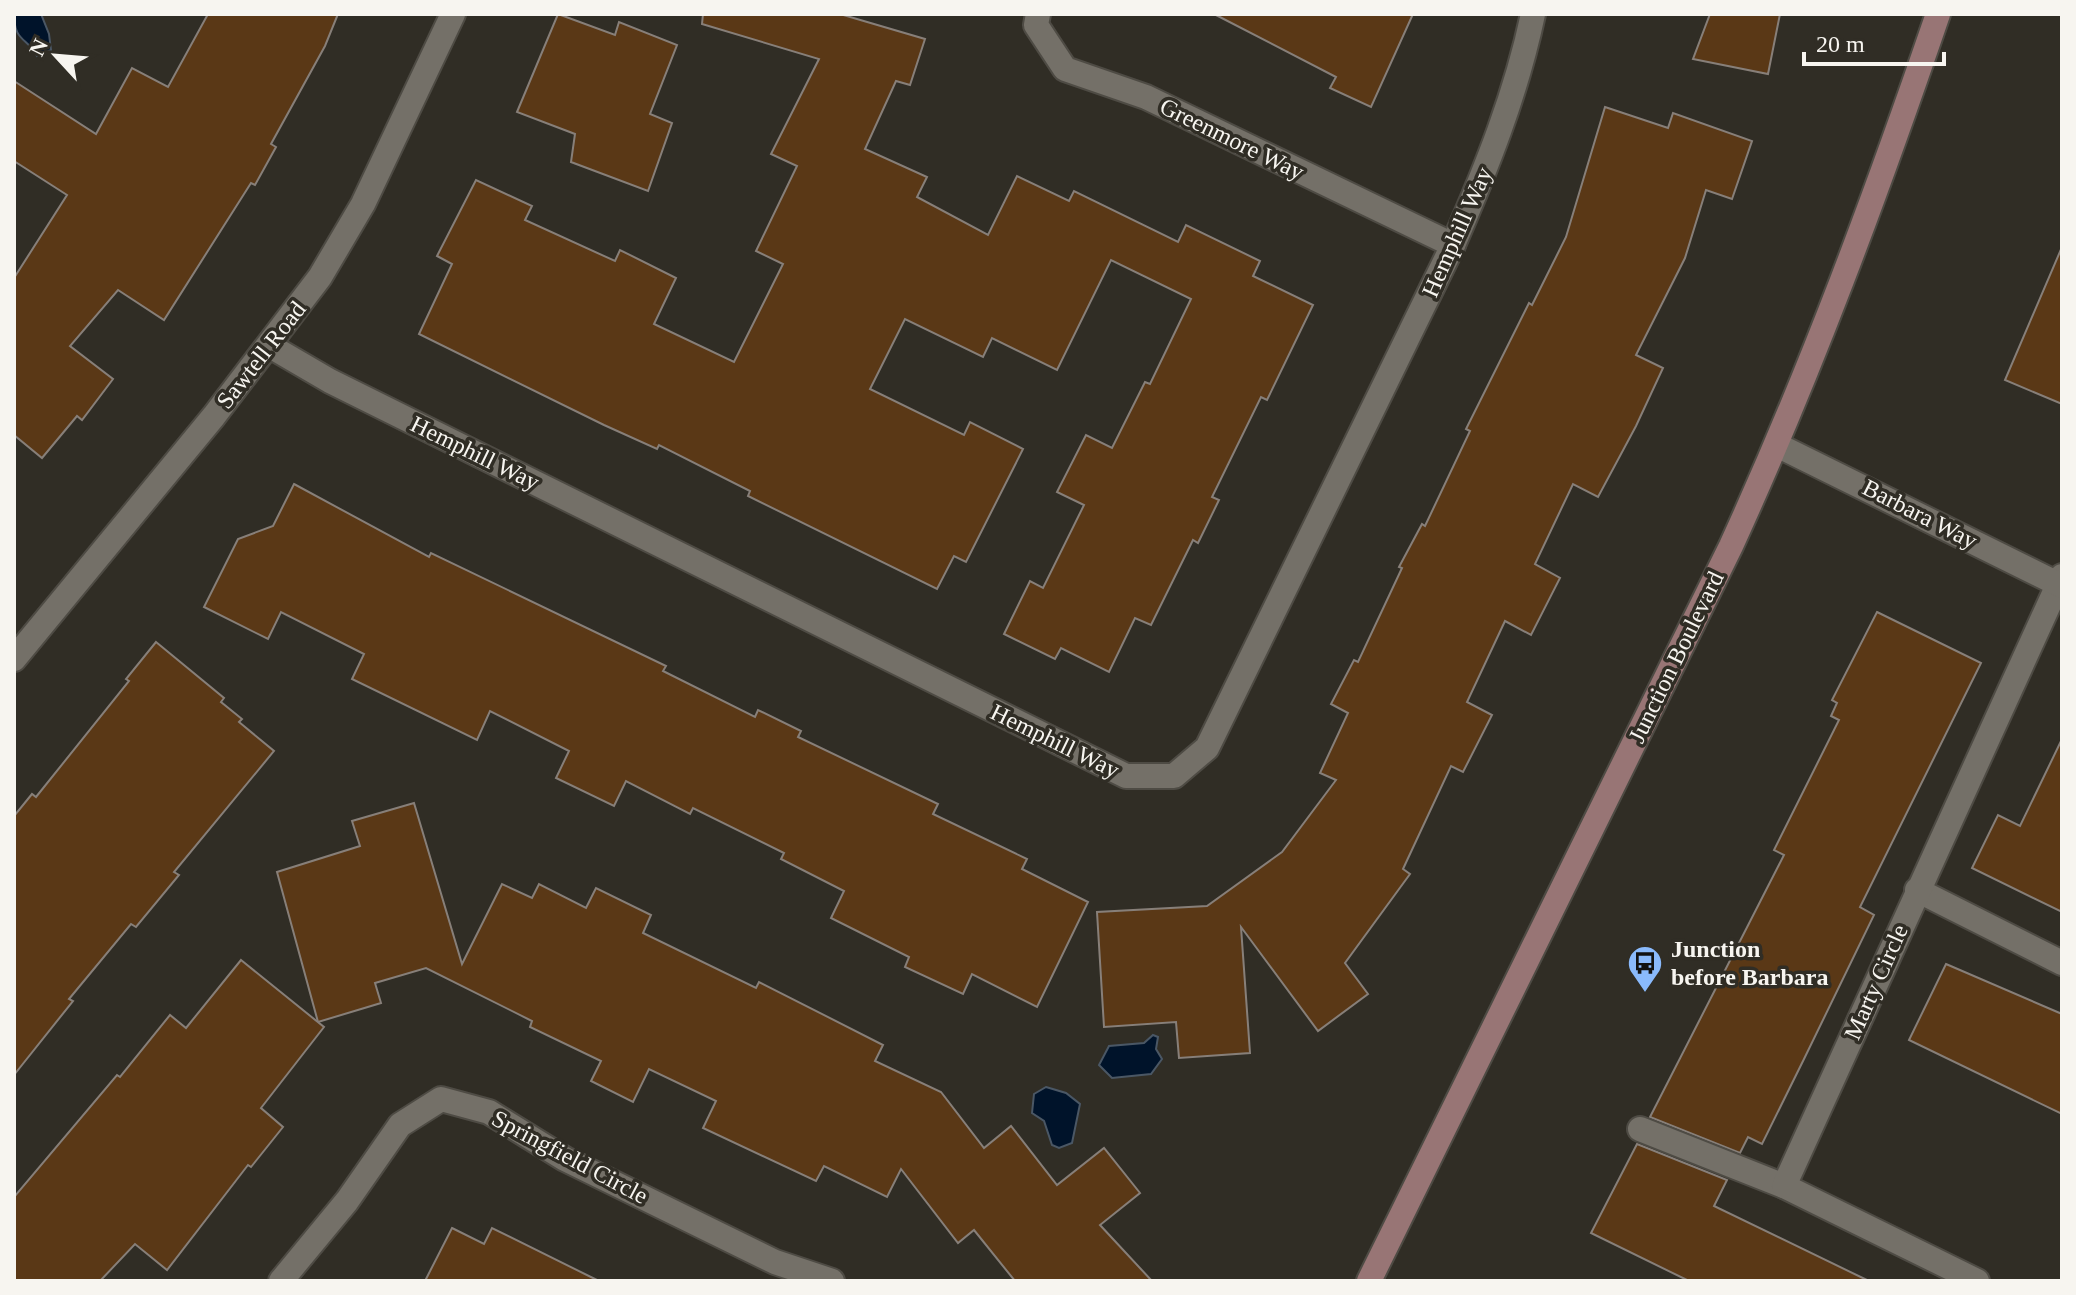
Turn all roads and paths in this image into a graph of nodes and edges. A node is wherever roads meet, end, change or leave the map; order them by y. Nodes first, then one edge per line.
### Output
1 (453, 14) edge
2 (1038, 14) edge
3 (1533, 14) edge
4 (1938, 14) edge
5 (1453, 245) junction
6 (270, 346) junction
7 (1777, 445) junction
8 (2061, 582) edge
9 (14, 659) edge
10 (1917, 890) junction
11 (2062, 963) edge
12 (1640, 1129) dead end
13 (1784, 1186) junction
14 (281, 1281) edge
15 (832, 1281) edge
16 (1369, 1281) edge
17 (1977, 1281) edge

1 - 6 street, Sawtell Road
2 - 5 street, Greenmore Way
3 - 5 street, Hemphill Way
4 - 7 main road, Junction Boulevard
5 - 6 street, Hemphill Way
6 - 9 street, Sawtell Road
7 - 8 street, Barbara Way
7 - 16 main road, Junction Boulevard
8 - 10 street, Marty Circle
10 - 11 street
10 - 13 street, Marty Circle
12 - 13 street
13 - 17 street
14 - 15 street, Springfield Circle

